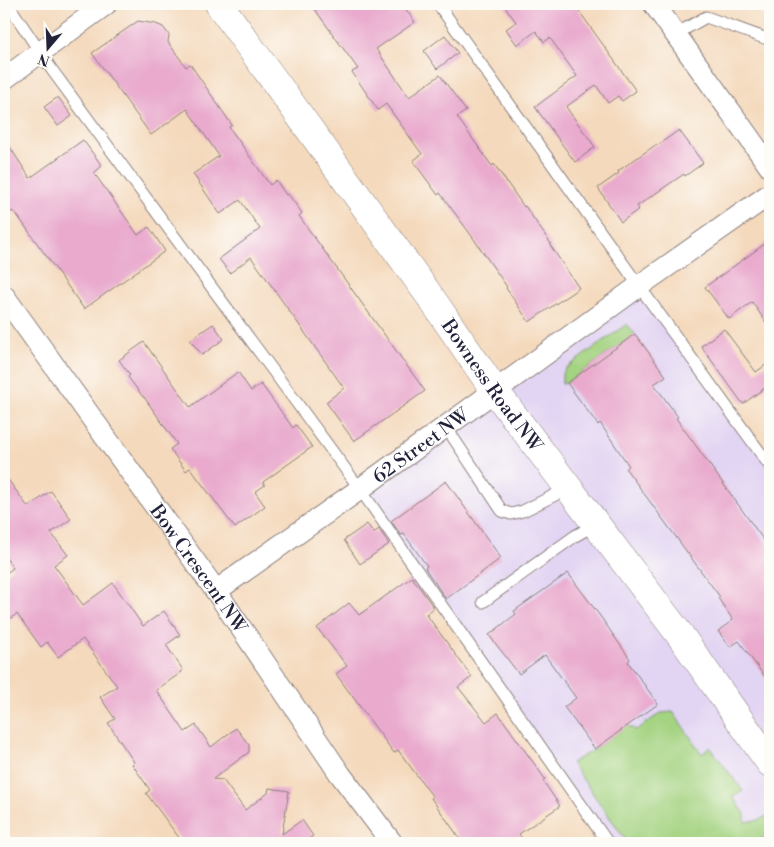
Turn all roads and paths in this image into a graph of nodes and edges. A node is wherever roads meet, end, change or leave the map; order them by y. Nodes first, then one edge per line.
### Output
1 (8, 4) edge
2 (106, 4) edge
3 (219, 4) edge
4 (438, 4) edge
5 (654, 4) edge
6 (676, 34) junction
7 (770, 40) edge
8 (40, 53) junction
9 (4, 79) edge
10 (770, 167) edge
11 (770, 194) edge
12 (638, 286) junction
13 (4, 296) edge
14 (495, 391) junction
15 (446, 427) junction
16 (770, 466) edge
17 (569, 488) junction
18 (360, 490) junction
19 (596, 524) junction
20 (216, 591) junction
21 (483, 602) dead end
22 (770, 764) edge
23 (392, 843) edge
24 (608, 843) edge

1 - 8 lane
2 - 8 street
3 - 14 street, Bowness Road NW
4 - 12 lane
5 - 6 street
6 - 7 lane
6 - 10 street
8 - 9 street
8 - 18 lane
11 - 12 street, 62 Street NW
12 - 14 street, 62 Street NW
12 - 16 lane
13 - 20 street, Bow Crescent NW
14 - 15 street, 62 Street NW
14 - 17 street, Bowness Road NW
15 - 17 lane
15 - 18 street, 62 Street NW
17 - 19 street, Bowness Road NW
18 - 20 street, 62 Street NW
18 - 24 lane
19 - 21 lane
19 - 22 street, Bowness Road NW
20 - 23 street, Bow Crescent NW

